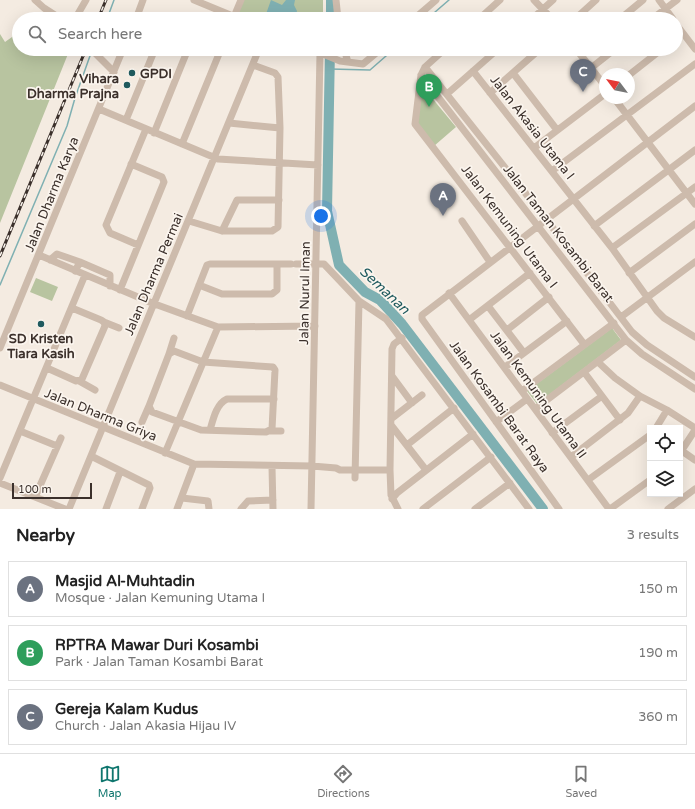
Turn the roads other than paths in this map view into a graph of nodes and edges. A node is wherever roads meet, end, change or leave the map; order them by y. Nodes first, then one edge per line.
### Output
1 (35, 0) edge
2 (86, 0) edge
3 (144, 0) edge
4 (194, 0) edge
5 (241, 0) edge
6 (336, 0) edge
7 (436, 0) edge
8 (500, 0) edge
9 (534, 0) edge
10 (553, 0) edge
11 (596, 0) edge
12 (643, 0) edge
13 (659, 0) edge
14 (677, 0) edge
15 (666, 8) junction
16 (543, 9) junction
17 (50, 12) edge
18 (79, 12) edge
19 (139, 12) edge
20 (222, 12) edge
21 (238, 12) edge
22 (337, 12) edge
23 (422, 12) edge
24 (487, 12) edge
25 (540, 12) edge
26 (546, 12) edge
27 (583, 12) edge
28 (628, 12) edge
29 (661, 12) edge
30 (669, 12) edge
31 (683, 34) edge
32 (695, 49) edge
33 (98, 56) edge
34 (120, 56) edge
35 (152, 56) edge
36 (185, 56) edge
37 (216, 56) edge
38 (256, 56) edge
39 (321, 56) edge
40 (328, 56) edge
41 (346, 56) edge
42 (373, 56) edge
43 (437, 56) edge
44 (490, 56) edge
45 (532, 56) edge
46 (584, 56) edge
47 (606, 56) edge
48 (653, 56) edge
49 (348, 62) junction
50 (695, 64) edge
51 (253, 65) junction
52 (425, 67) junction
53 (591, 68) junction
54 (635, 70) edge
55 (473, 71) junction
56 (114, 72) junction
57 (513, 73) junction
58 (421, 75) junction
59 (599, 78) edge
60 (490, 92) junction
61 (447, 94) junction
62 (599, 98) edge
63 (619, 104) edge
64 (695, 106) edge
65 (99, 109) junction
66 (627, 115) junction
67 (126, 120) junction
68 (229, 123) junction
69 (280, 128) junction
70 (146, 129) junction
71 (557, 130) junction
72 (154, 133) junction
73 (649, 142) junction
74 (182, 144) junction
75 (534, 148) junction
76 (695, 150) edge
77 (215, 158) junction
78 (280, 163) junction
79 (132, 164) junction
80 (318, 165) junction
81 (669, 170) junction
82 (552, 171) junction
83 (695, 187) edge
84 (687, 193) junction
85 (574, 198) junction
86 (280, 200) junction
87 (695, 204) edge
88 (546, 219) junction
89 (189, 221) junction
90 (462, 221) dead end
91 (695, 224) edge
92 (539, 225) junction
93 (594, 226) junction
94 (222, 231) junction
95 (138, 245) junction
96 (510, 246) junction
97 (612, 248) junction
98 (40, 256) junction
99 (50, 260) junction
100 (80, 262) junction
101 (490, 262) junction
102 (695, 262) edge
103 (316, 264) junction
104 (277, 265) junction
105 (75, 271) junction
106 (530, 273) junction
107 (629, 273) junction
108 (85, 275) junction
109 (199, 285) junction
110 (110, 286) junction
111 (120, 290) junction
112 (449, 293) junction
113 (549, 297) junction
114 (648, 299) junction
115 (359, 301) junction
116 (152, 303) junction
117 (488, 306) junction
118 (72, 308) junction
119 (187, 316) junction
120 (621, 317) junction
121 (469, 320) junction
122 (567, 321) junction
123 (104, 322) junction
124 (614, 323) junction
125 (315, 326) junction
126 (218, 327) junction
127 (119, 328) dead end
128 (506, 330) junction
129 (695, 337) edge
130 (174, 338) dead end
131 (402, 338) junction
132 (626, 340) junction
133 (584, 344) junction
134 (0, 348) edge
135 (524, 353) junction
136 (169, 354) junction
137 (203, 362) junction
138 (598, 362) junction
139 (505, 367) junction
140 (47, 368) junction
141 (584, 372) junction
142 (392, 376) junction
143 (695, 377) edge
144 (79, 381) junction
145 (0, 385) edge
146 (695, 389) edge
147 (95, 390) dead end
148 (522, 391) junction
149 (422, 395) dead end
150 (602, 396) junction
151 (640, 396) junction
152 (274, 399) junction
153 (527, 399) junction
154 (34, 400) junction
155 (412, 403) junction
156 (149, 406) junction
157 (454, 408) junction
158 (535, 409) junction
159 (667, 410) junction
160 (620, 420) junction
161 (142, 422) dead end
162 (391, 422) junction
163 (496, 422) junction
164 (178, 423) junction
165 (658, 425) edge
166 (102, 427) junction
167 (695, 429) edge
168 (210, 430) junction
169 (20, 431) junction
170 (271, 431) junction
171 (281, 431) dead end
172 (552, 433) junction
173 (473, 434) junction
174 (647, 437) edge
175 (61, 438) dead end
176 (407, 445) junction
177 (57, 446) junction
178 (683, 449) edge
179 (166, 453) junction
180 (683, 453) edge
181 (90, 456) junction
182 (491, 457) junction
183 (570, 457) junction
184 (695, 460) edge
185 (194, 464) junction
186 (312, 466) junction
187 (272, 467) junction
188 (355, 467) junction
189 (390, 467) junction
190 (426, 470) junction
191 (120, 472) junction
192 (0, 478) edge
193 (355, 478) dead end
194 (588, 480) junction
195 (647, 482) edge
196 (0, 483) edge
197 (510, 483) junction
198 (694, 490) edge
199 (35, 497) junction
200 (182, 498) junction
201 (392, 499) junction
202 (273, 500) junction
203 (612, 508) edge
204 (65, 509) edge
205 (69, 509) edge
206 (106, 509) edge
207 (142, 509) edge
208 (177, 509) edge
209 (209, 509) edge
210 (241, 509) edge
211 (273, 509) edge
212 (311, 509) edge
213 (398, 509) edge
214 (423, 509) edge
215 (475, 509) edge
216 (528, 509) edge
217 (559, 509) edge
218 (668, 509) edge

1 - 17 street
2 - 18 street
3 - 19 street
4 - 20 street
5 - 21 street
6 - 22 street
7 - 23 street
8 - 24 street
9 - 16 street
10 - 16 street
11 - 27 street
12 - 28 street
13 - 15 street
14 - 15 street
15 - 29 street
15 - 30 street
16 - 25 street
16 - 26 street
31 - 32 street
33 - 56 street
34 - 56 street, Jalan Dharma Karya
35 - 67 street
36 - 72 street
37 - 74 street
38 - 51 street, Jalan Dharma Permai
39 - 80 street, Jalan Nurul Iman
40 - 49 street
41 - 49 street
42 - 49 street
43 - 52 street
44 - 55 street
45 - 57 street
46 - 53 street
47 - 53 street
48 - 54 street
50 - 66 street
51 - 68 street, Jalan Dharma Permai
51 - 69 street
52 - 58 street
52 - 61 street, Jalan Taman Kosambi Barat
53 - 59 street
55 - 60 street, Jalan Akasia Utama I
55 - 61 street
56 - 65 street, Jalan Dharma Karya
57 - 60 street
57 - 71 street
58 - 92 street, Jalan Taman Kosambi Barat
58 - 96 street, Jalan Kemuning Utama I
60 - 75 street, Jalan Akasia Utama I
61 - 88 street, Jalan Taman Kosambi Barat
62 - 71 street
63 - 66 street
64 - 73 street
65 - 67 street
65 - 98 street, Jalan Dharma Karya
66 - 73 street
66 - 82 street
67 - 70 street
68 - 69 street
68 - 77 street, Jalan Dharma Permai
69 - 78 street
70 - 72 street
70 - 79 street
71 - 75 street
72 - 74 street
73 - 81 street
73 - 85 street
74 - 77 street
75 - 82 street, Jalan Akasia Utama I
76 - 81 street
77 - 78 street
77 - 89 street, Jalan Dharma Permai
78 - 80 street
78 - 86 street
79 - 95 street
79 - 95 street
80 - 103 street, Jalan Nurul Iman
81 - 84 street
81 - 93 street
82 - 85 street, Jalan Akasia Utama I
83 - 84 street
84 - 87 street
84 - 97 street
85 - 88 street
85 - 93 street, Jalan Akasia Utama I
86 - 94 street
86 - 94 street
88 - 92 street
88 - 120 street, Jalan Taman Kosambi Barat
89 - 94 street
89 - 116 street, Jalan Dharma Permai
90 - 101 street
91 - 107 street
92 - 96 street
92 - 124 street, Jalan Taman Kosambi Barat
93 - 97 street, Jalan Akasia Utama I
95 - 111 street
96 - 101 street
96 - 106 street, Jalan Kemuning Utama I
97 - 107 street, Jalan Akasia Utama I
98 - 99 street
98 - 134 street, Jalan Dharma Karya
99 - 100 street
99 - 105 street
100 - 105 street
100 - 110 street
101 - 112 street
102 - 114 street
103 - 104 street
103 - 115 street
103 - 125 street, Jalan Nurul Iman
104 - 109 street
104 - 109 street
105 - 108 street
106 - 113 street, Jalan Kemuning Utama I
106 - 117 street
107 - 114 street, Jalan Akasia Utama I
108 - 110 street
108 - 118 street
109 - 119 street
110 - 111 street
111 - 116 street
112 - 121 street, Jalan Kemuning Utama II
112 - 163 street, Jalan Kosambi Barat Raya
113 - 122 street, Jalan Kemuning Utama I
113 - 128 street
114 - 120 street
114 - 129 street, Jalan Akasia Utama I
115 - 131 street
115 - 188 street
116 - 119 street
116 - 166 street, Jalan Dharma Permai
117 - 121 street
117 - 128 street
118 - 123 street
118 - 140 street
119 - 126 street
120 - 143 street, Jalan Taman Kosambi Barat
121 - 139 street, Jalan Kemuning Utama II
122 - 133 street, Jalan Kemuning Utama I
122 - 135 street
123 - 127 street
123 - 144 street
124 - 132 street, Jalan Taman Kosambi Barat
124 - 133 street
125 - 126 street
125 - 186 street, Jalan Nurul Iman
126 - 137 street
128 - 135 street
130 - 136 street
131 - 142 street
131 - 157 street
132 - 138 street
132 - 146 street, Jalan Taman Kosambi Barat
133 - 148 street
135 - 139 street
136 - 137 street
136 - 156 street
137 - 152 street
137 - 164 street
138 - 141 street
138 - 151 street
139 - 148 street, Jalan Kemuning Utama II
140 - 144 street
140 - 154 street
141 - 150 street
141 - 158 street
142 - 155 street
142 - 162 street
144 - 147 street
145 - 154 street, Jalan Dharma Griya
148 - 153 street, Jalan Kemuning Utama II
149 - 155 street
150 - 160 street
150 - 172 street
151 - 159 street
151 - 160 street
152 - 168 street
152 - 170 street
153 - 158 street, Jalan Kemuning Utama II
153 - 163 street
154 - 166 street, Jalan Dharma Griya
154 - 169 street
155 - 162 street
156 - 161 street
156 - 164 street
157 - 173 street
157 - 176 street
158 - 172 street, Jalan Kemuning Utama II
159 - 165 street
159 - 167 street
160 - 183 street
162 - 176 street
162 - 189 street
163 - 217 street, Jalan Kosambi Barat Raya
164 - 168 street
164 - 179 street
166 - 179 street, Jalan Dharma Griya
166 - 181 street, Jalan Dharma Permai
167 - 178 street
168 - 170 street
169 - 177 street
169 - 192 street
170 - 171 street
172 - 183 street, Jalan Kemuning Utama II
173 - 182 street
173 - 190 street
174 - 194 street
175 - 177 street
176 - 190 street
177 - 199 street
179 - 185 street, Jalan Dharma Griya
180 - 184 street
181 - 191 street
181 - 205 street, Jalan Dharma Permai
182 - 197 street
182 - 214 street
183 - 194 street, Jalan Kemuning Utama II
185 - 187 street, Jalan Dharma Griya
185 - 200 street
186 - 187 street, Jalan Dharma Griya
186 - 188 street, Jalan Dharma Griya
186 - 212 street, Jalan Nurul Iman
187 - 202 street
188 - 189 street, Jalan Dharma Griya
188 - 193 street
189 - 201 street
190 - 201 street
191 - 206 street
191 - 207 street
194 - 203 street, Jalan Kemuning Utama II
195 - 203 street
196 - 199 street
197 - 215 street
197 - 216 street
198 - 218 street
199 - 204 street
200 - 208 street
200 - 209 street
201 - 213 street
202 - 210 street
202 - 211 street

